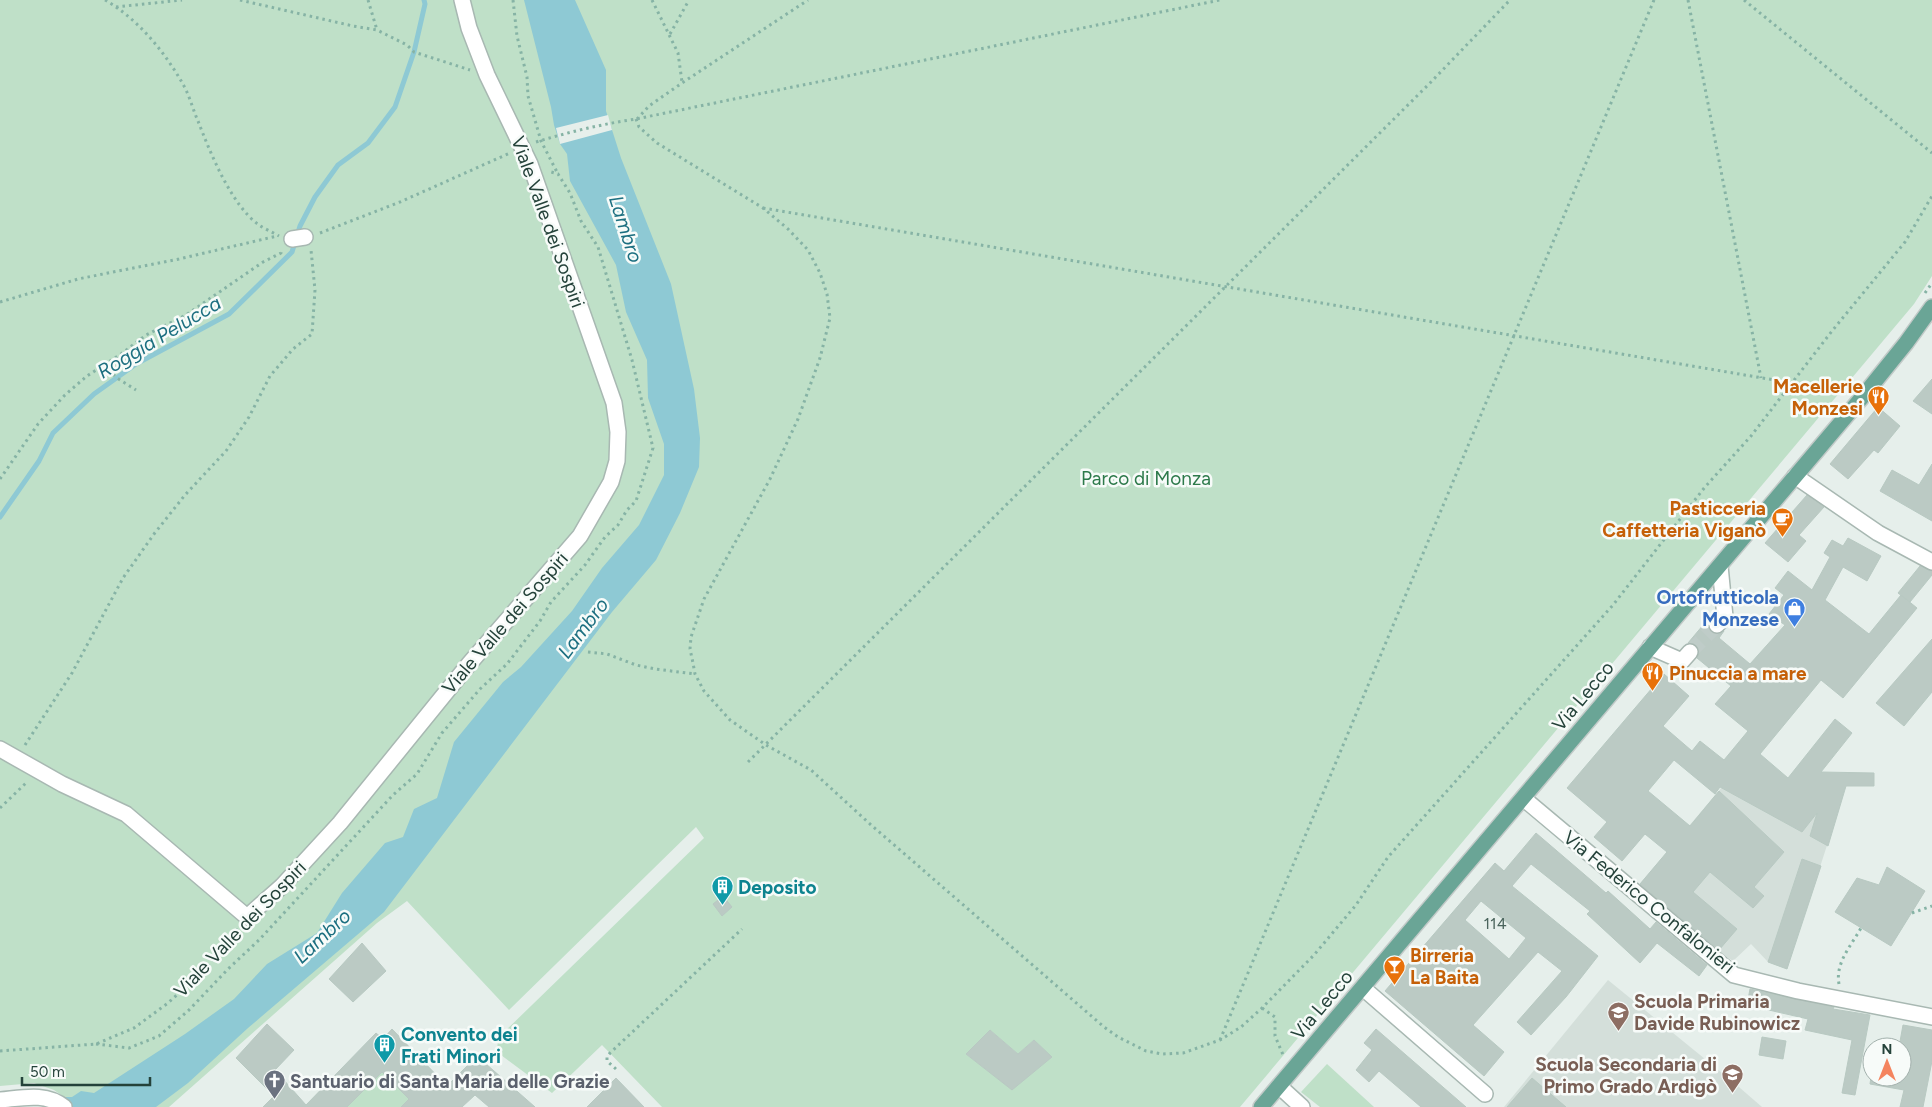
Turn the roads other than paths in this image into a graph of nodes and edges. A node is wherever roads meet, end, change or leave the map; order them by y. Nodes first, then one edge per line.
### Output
1 (462, 0) edge
2 (1932, 307) edge
3 (1795, 476) junction
4 (1932, 562) edge
5 (1720, 566) junction
6 (1717, 625) tunnel mouth
7 (1650, 647) junction
8 (1690, 652) tunnel mouth
9 (0, 749) edge
10 (1523, 798) junction
11 (1363, 988) junction
12 (1932, 1017) edge
13 (1278, 1086) junction
14 (1485, 1094) dead end
15 (0, 1100) edge
16 (62, 1105) edge
17 (1261, 1107) edge
18 (1302, 1107) edge

1 - 9 street, Viale Valle dei Sospiri
2 - 3 main road, Via Lecco
3 - 4 street
3 - 5 main road, Via Lecco
5 - 6 street
5 - 7 main road, Via Lecco
7 - 8 street
7 - 10 main road, Via Lecco
10 - 11 main road, Via Lecco
10 - 12 street, Via Federico Confalonieri
11 - 13 main road, Via Lecco
11 - 14 street
13 - 17 main road, Via Lecco
13 - 18 street
15 - 16 street

